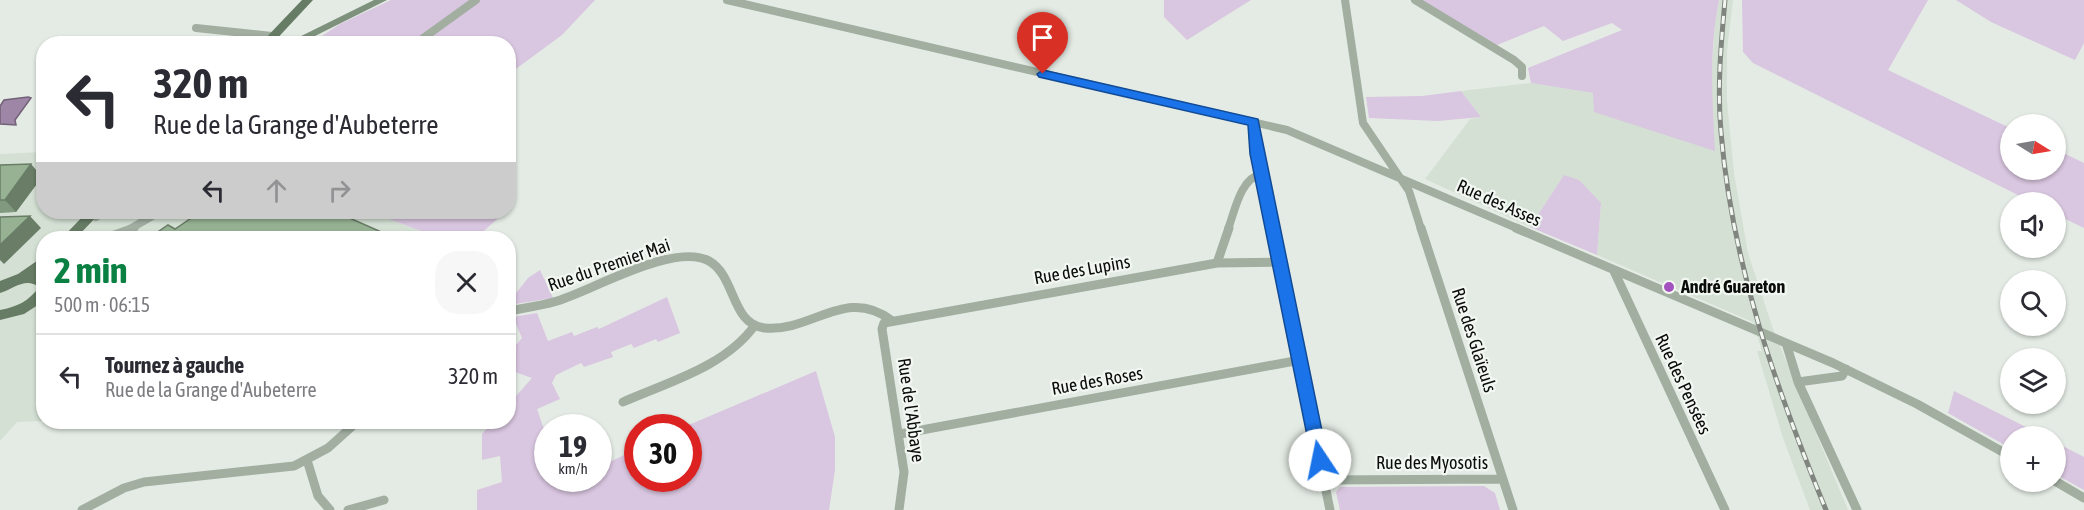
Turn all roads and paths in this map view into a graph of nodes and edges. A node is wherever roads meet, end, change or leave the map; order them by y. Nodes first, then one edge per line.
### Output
1 (303, 0) edge
2 (308, 0) edge
3 (382, 0) edge
4 (476, 0) edge
5 (727, 0) edge
6 (1345, 0) edge
7 (1415, 0) edge
8 (344, 18) junction
9 (196, 28) dead end
10 (243, 36) edge
11 (270, 36) edge
12 (270, 36) edge
13 (307, 36) edge
14 (311, 36) edge
15 (426, 36) edge
16 (1522, 76) dead end
17 (1253, 122) junction
18 (1262, 174) junction
19 (1403, 181) junction
20 (92, 219) edge
21 (93, 219) edge
22 (148, 219) edge
23 (77, 231) edge
24 (82, 231) edge
25 (125, 231) edge
26 (1280, 262) junction
27 (1217, 263) junction
28 (36, 267) edge
29 (1614, 271) junction
30 (23, 278) junction
31 (36, 281) edge
32 (0, 288) edge
33 (36, 295) edge
34 (516, 310) edge
35 (3, 316) edge
36 (891, 320) junction
37 (754, 326) junction
38 (1786, 343) junction
39 (1300, 360) junction
40 (1846, 369) junction
41 (1798, 382) junction
42 (623, 402) dead end
43 (349, 429) edge
44 (900, 434) junction
45 (2000, 450) edge
46 (307, 460) junction
47 (1503, 479) junction
48 (1324, 480) junction
49 (2066, 488) edge
50 (2084, 498) edge
51 (384, 500) dead end
52 (82, 510) edge
53 (330, 510) edge
54 (348, 510) edge
55 (899, 510) edge
56 (1330, 510) edge
57 (1513, 510) edge
58 (1725, 510) edge
59 (1857, 510) edge

1 - 11 main road
2 - 12 main road
3 - 8 main road
4 - 15 street
5 - 17 street, Rue des Asses
6 - 19 street
7 - 16 street
8 - 13 main road
8 - 14 street
9 - 10 street
17 - 18 street
17 - 19 street, Rue des Asses
18 - 26 street
18 - 27 street
19 - 29 street, Rue des Asses
19 - 47 street, Rue des Glaïeuls
20 - 23 main road
21 - 24 main road
22 - 25 street
26 - 27 street, Rue des Lupins
26 - 39 street
27 - 36 street, Rue des Lupins
28 - 30 main road
29 - 38 street, Rue des Asses
29 - 58 street, Rue des Pensées
30 - 31 main road
30 - 32 main road
33 - 35 main road
34 - 37 street, Rue du Premier Mai
36 - 37 street
36 - 44 street, Rue de l'Abbaye
37 - 42 street
38 - 40 street, Rue des Asses
38 - 41 street
39 - 44 street, Rue des Roses
39 - 48 street
40 - 41 street
40 - 45 street, Rue des Asses
41 - 59 street
43 - 46 street
44 - 55 street, Rue de l'Abbaye
46 - 52 street
46 - 53 street
47 - 48 street, Rue des Myosotis
47 - 57 street, Rue des Glaïeuls
48 - 56 street
49 - 50 street
51 - 54 street

